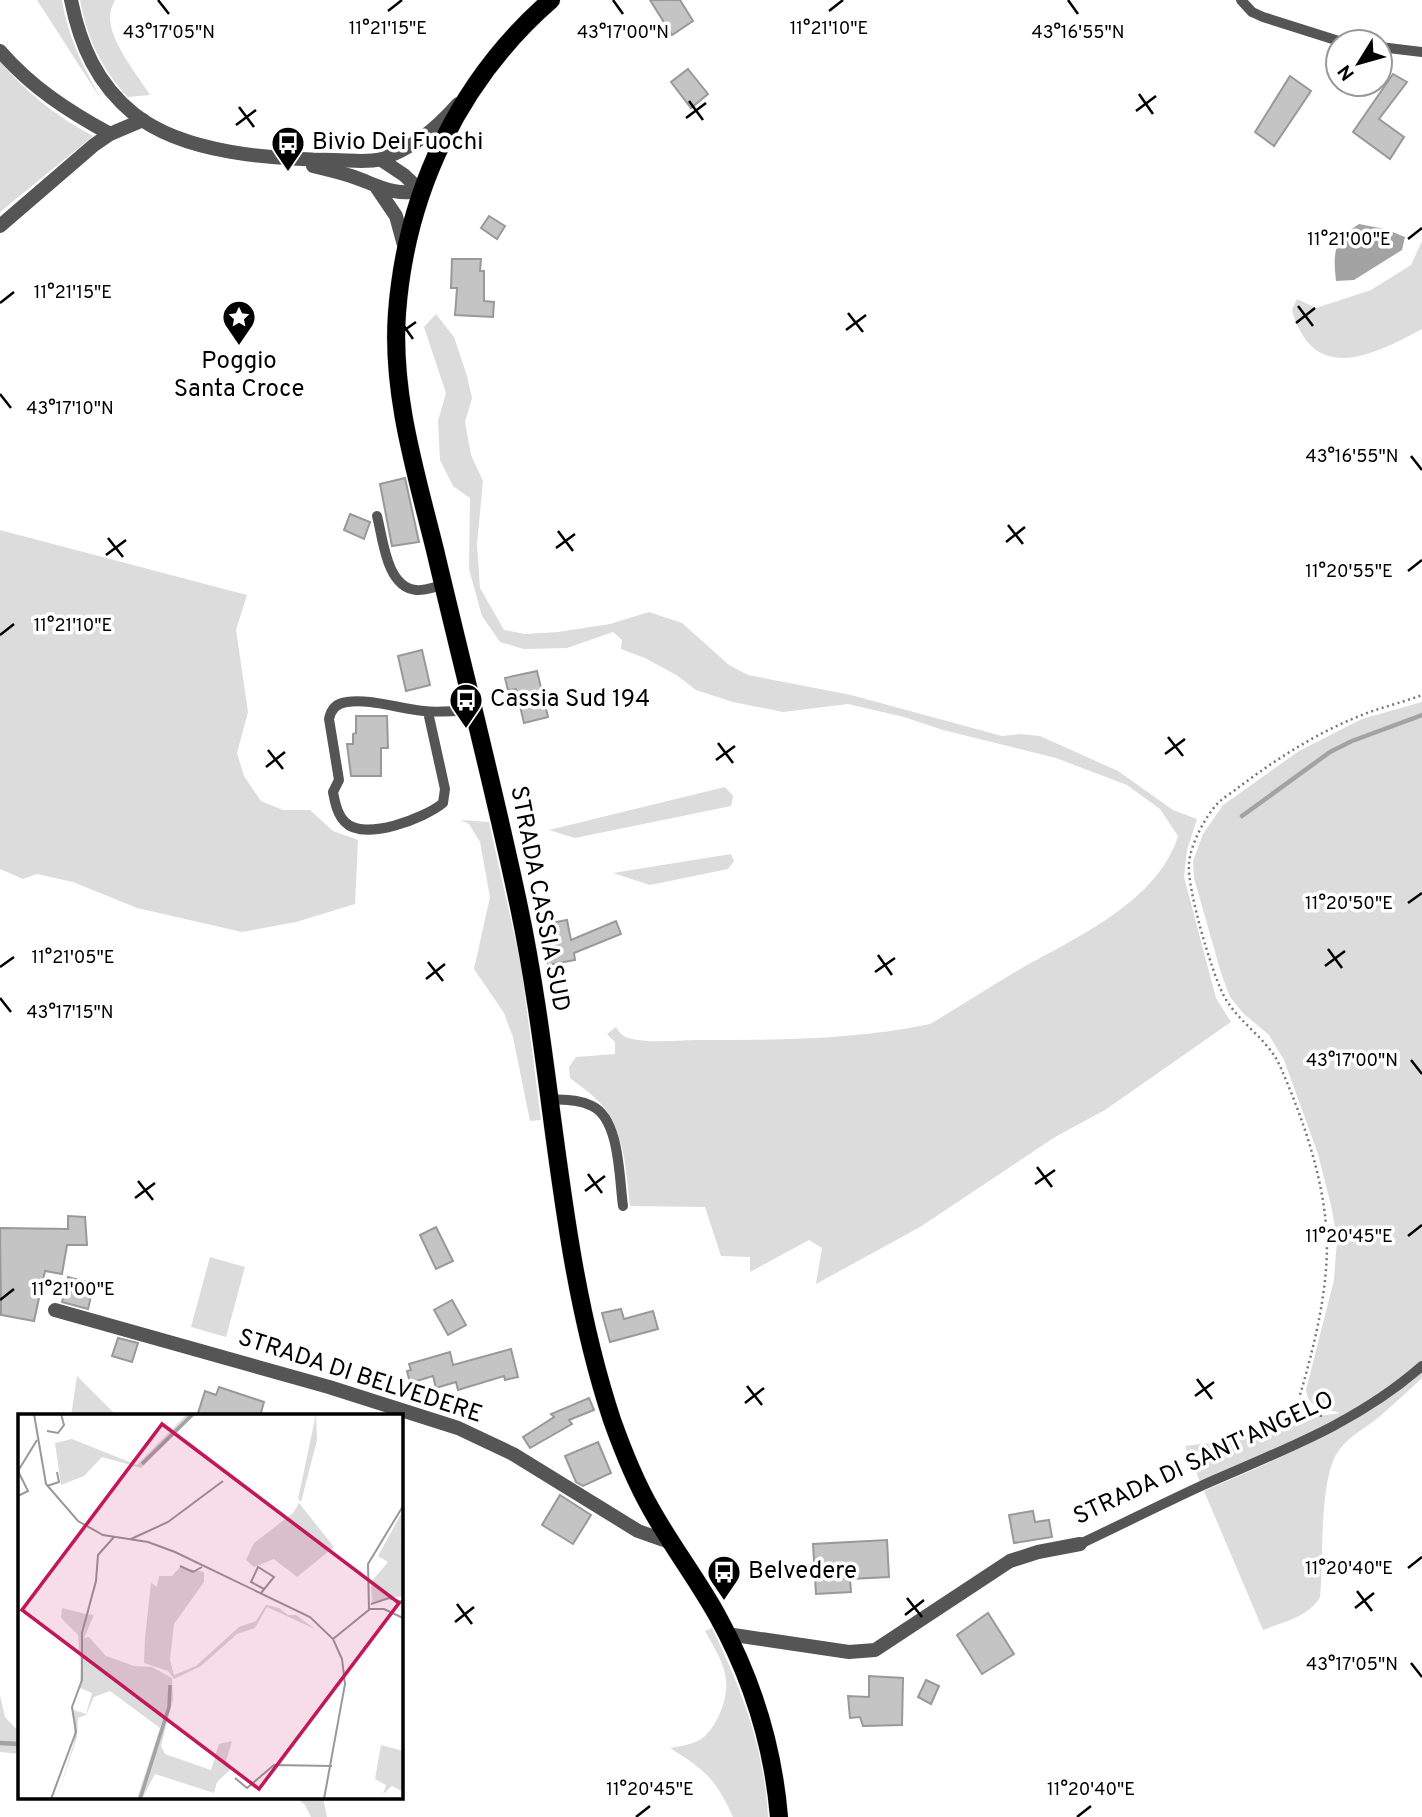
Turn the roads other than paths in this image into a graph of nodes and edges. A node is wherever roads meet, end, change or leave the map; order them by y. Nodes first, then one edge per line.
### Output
1 (71, 0) edge
2 (551, 0) edge
3 (1241, 0) edge
4 (1324, 36) edge
5 (1394, 49) edge
6 (0, 51) edge
7 (1422, 52) edge
8 (469, 92) junction
9 (143, 120) junction
10 (110, 134) junction
11 (380, 159) junction
12 (291, 160) junction
13 (377, 188) junction
14 (421, 191) junction
15 (0, 226) edge
16 (406, 252) junction
17 (377, 516) dead end
18 (443, 585) junction
19 (473, 711) junction
20 (428, 712) junction
21 (549, 1099) junction
22 (623, 1206) dead end
23 (55, 1310) dead end
24 (1422, 1366) edge
25 (672, 1543) junction
26 (1080, 1544) joint
27 (727, 1634) junction
28 (779, 1817) edge

1 - 9 street
2 - 8 main road, STRADA CASSIA SUD
3 - 4 lane
5 - 7 lane
6 - 10 street
8 - 11 street
8 - 14 main road, STRADA CASSIA SUD
9 - 10 street
9 - 12 street
10 - 15 street
11 - 12 street
11 - 14 street
12 - 13 street
13 - 14 street
13 - 16 street
14 - 16 main road, STRADA CASSIA SUD
16 - 18 main road, STRADA CASSIA SUD
17 - 18 lane
18 - 19 main road, STRADA CASSIA SUD
19 - 20 lane
19 - 21 main road, STRADA CASSIA SUD
20 - 20 lane
21 - 22 lane
21 - 25 main road, STRADA CASSIA SUD
23 - 25 street, STRADA DI BELVEDERE
24 - 26 lane, STRADA DI SANT'ANGELO
25 - 27 main road, STRADA CASSIA SUD
26 - 27 street, STRADA DI SANT'ANGELO
27 - 28 main road, STRADA CASSIA SUD

